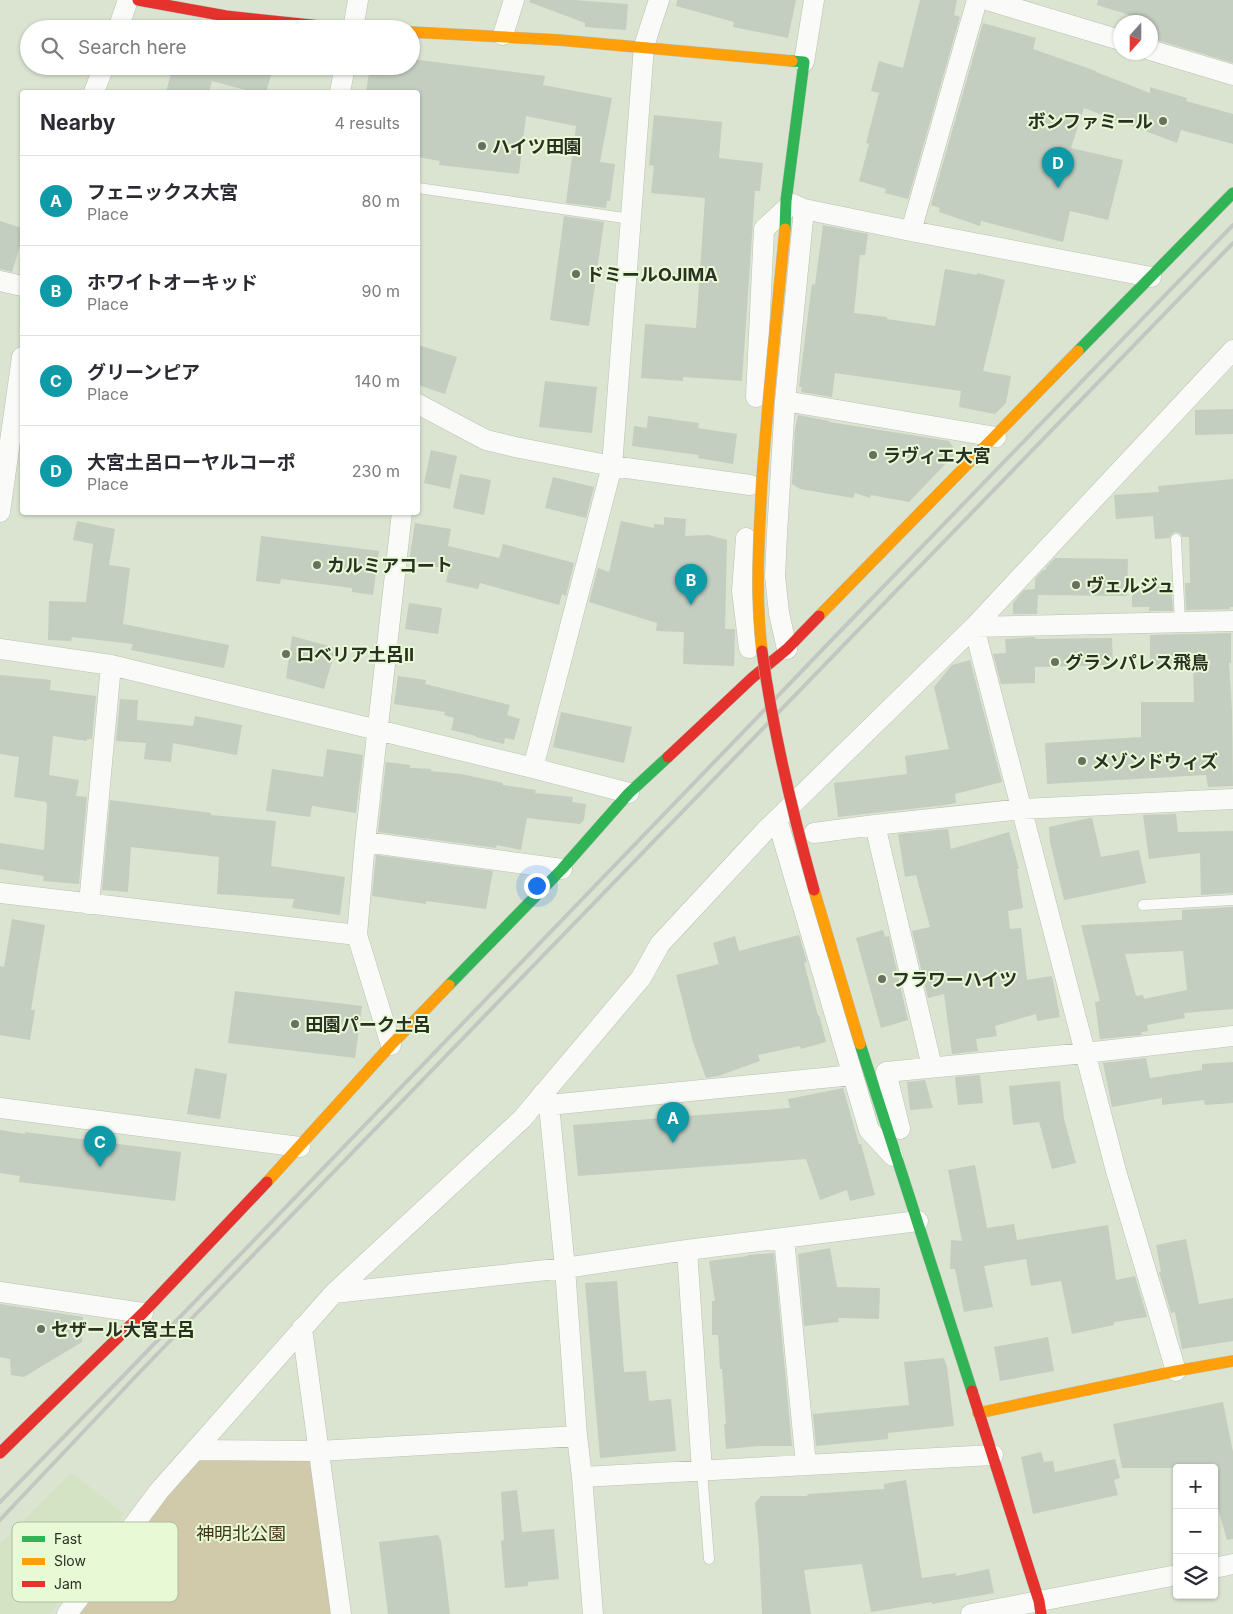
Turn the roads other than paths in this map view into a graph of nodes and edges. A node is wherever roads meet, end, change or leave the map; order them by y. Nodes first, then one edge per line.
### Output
1 (128, 0) edge
2 (138, 0) edge
3 (358, 0) edge
4 (514, 0) edge
5 (659, 0) edge
6 (814, 0) edge
7 (977, 0) edge
8 (987, 0) edge
9 (121, 20) edge
10 (264, 20) edge
11 (355, 20) edge
12 (420, 32) edge
13 (503, 36) junction
14 (1113, 38) edge
15 (644, 46) junction
16 (1158, 52) edge
17 (804, 62) junction
18 (101, 75) edge
19 (343, 75) edge
20 (1233, 75) edge
21 (95, 90) edge
22 (340, 90) edge
23 (420, 188) edge
24 (1233, 193) edge
25 (792, 206) junction
26 (631, 219) junction
27 (911, 231) junction
28 (1151, 277) junction
29 (0, 281) edge
30 (20, 286) edge
31 (1233, 350) edge
32 (20, 371) edge
33 (785, 401) junction
34 (420, 405) edge
35 (996, 436) junction
36 (612, 466) junction
37 (750, 485) junction
38 (0, 512) edge
39 (402, 515) edge
40 (1176, 539) dead end
41 (1180, 622) junction
42 (1233, 622) edge
43 (974, 627) junction
44 (0, 649) edge
45 (787, 649) junction
46 (111, 665) junction
47 (752, 678) junction
48 (378, 731) junction
49 (533, 768) junction
50 (629, 793) junction
51 (1233, 799) edge
52 (1022, 810) junction
53 (777, 820) junction
54 (875, 825) junction
55 (814, 833) dead end
56 (364, 842) junction
57 (562, 869) junction
58 (0, 894) edge
59 (1233, 900) edge
60 (89, 904) junction
61 (1143, 906) dead end
62 (357, 935) junction
63 (1233, 1036) edge
64 (391, 1045) junction
65 (1085, 1053) junction
66 (932, 1067) junction
67 (853, 1075) junction
68 (546, 1099) junction
69 (0, 1108) edge
70 (300, 1148) junction
71 (899, 1164) junction
72 (918, 1222) junction
73 (784, 1238) junction
74 (687, 1250) junction
75 (566, 1268) junction
76 (0, 1292) edge
77 (334, 1293) junction
78 (143, 1313) junction
79 (302, 1328) junction
80 (1233, 1361) edge
81 (1176, 1371) junction
82 (978, 1413) junction
83 (576, 1436) junction
84 (195, 1450) junction
85 (319, 1451) junction
86 (0, 1452) edge
87 (993, 1455) junction
88 (806, 1466) junction
89 (702, 1471) junction
90 (582, 1477) junction
91 (136, 1522) edge
92 (709, 1559) dead end
93 (1233, 1564) edge
94 (1218, 1567) edge
95 (1173, 1576) edge
96 (76, 1602) edge
97 (1040, 1608) edge
98 (67, 1614) edge
99 (341, 1614) edge
100 (593, 1614) edge
101 (971, 1614) edge

1 - 9 street
2 - 10 street
3 - 11 street
4 - 13 street
5 - 15 street
6 - 17 street
7 - 27 street
8 - 14 street
12 - 13 street
13 - 15 street
15 - 17 street
15 - 26 street
16 - 20 street
17 - 25 street
18 - 21 street
19 - 22 street
23 - 26 lane
24 - 28 street
25 - 27 street
25 - 33 street
25 - 37 street
25 - 71 street, bridge
26 - 36 street
27 - 28 street
28 - 35 street
29 - 30 street
31 - 43 street
32 - 38 street
33 - 35 street
33 - 45 street
34 - 36 street
35 - 45 street
36 - 37 street
36 - 49 street
37 - 47 street
39 - 48 street
40 - 41 lane
41 - 42 street
41 - 43 street
43 - 52 street
43 - 53 street
44 - 46 street
45 - 47 street
46 - 48 street
46 - 60 street
47 - 50 street
48 - 49 street
48 - 56 street
49 - 50 street
50 - 57 street
51 - 52 street
52 - 54 street
52 - 65 street
53 - 67 street
53 - 68 street
54 - 55 street
54 - 66 street
56 - 57 street
56 - 62 street
57 - 64 street
58 - 60 street
59 - 61 lane
60 - 62 street
62 - 64 street
63 - 65 street
64 - 70 street
65 - 66 street
65 - 81 street
66 - 71 street
67 - 68 street
67 - 71 street
68 - 75 street
68 - 77 street
69 - 70 street
70 - 78 street
71 - 72 street
72 - 73 street
72 - 82 street
73 - 74 street
73 - 88 street
74 - 75 street
74 - 89 street
75 - 77 street
75 - 83 street
76 - 78 street
77 - 79 street
78 - 86 street
79 - 84 street
79 - 85 street
80 - 81 street
81 - 82 street
82 - 87 street
83 - 85 street
83 - 90 street
84 - 85 street
84 - 91 street
85 - 99 street
87 - 88 street
87 - 97 street
88 - 89 street
89 - 90 street
89 - 92 lane
90 - 100 street
93 - 94 street
95 - 97 street
96 - 98 street
97 - 101 street

